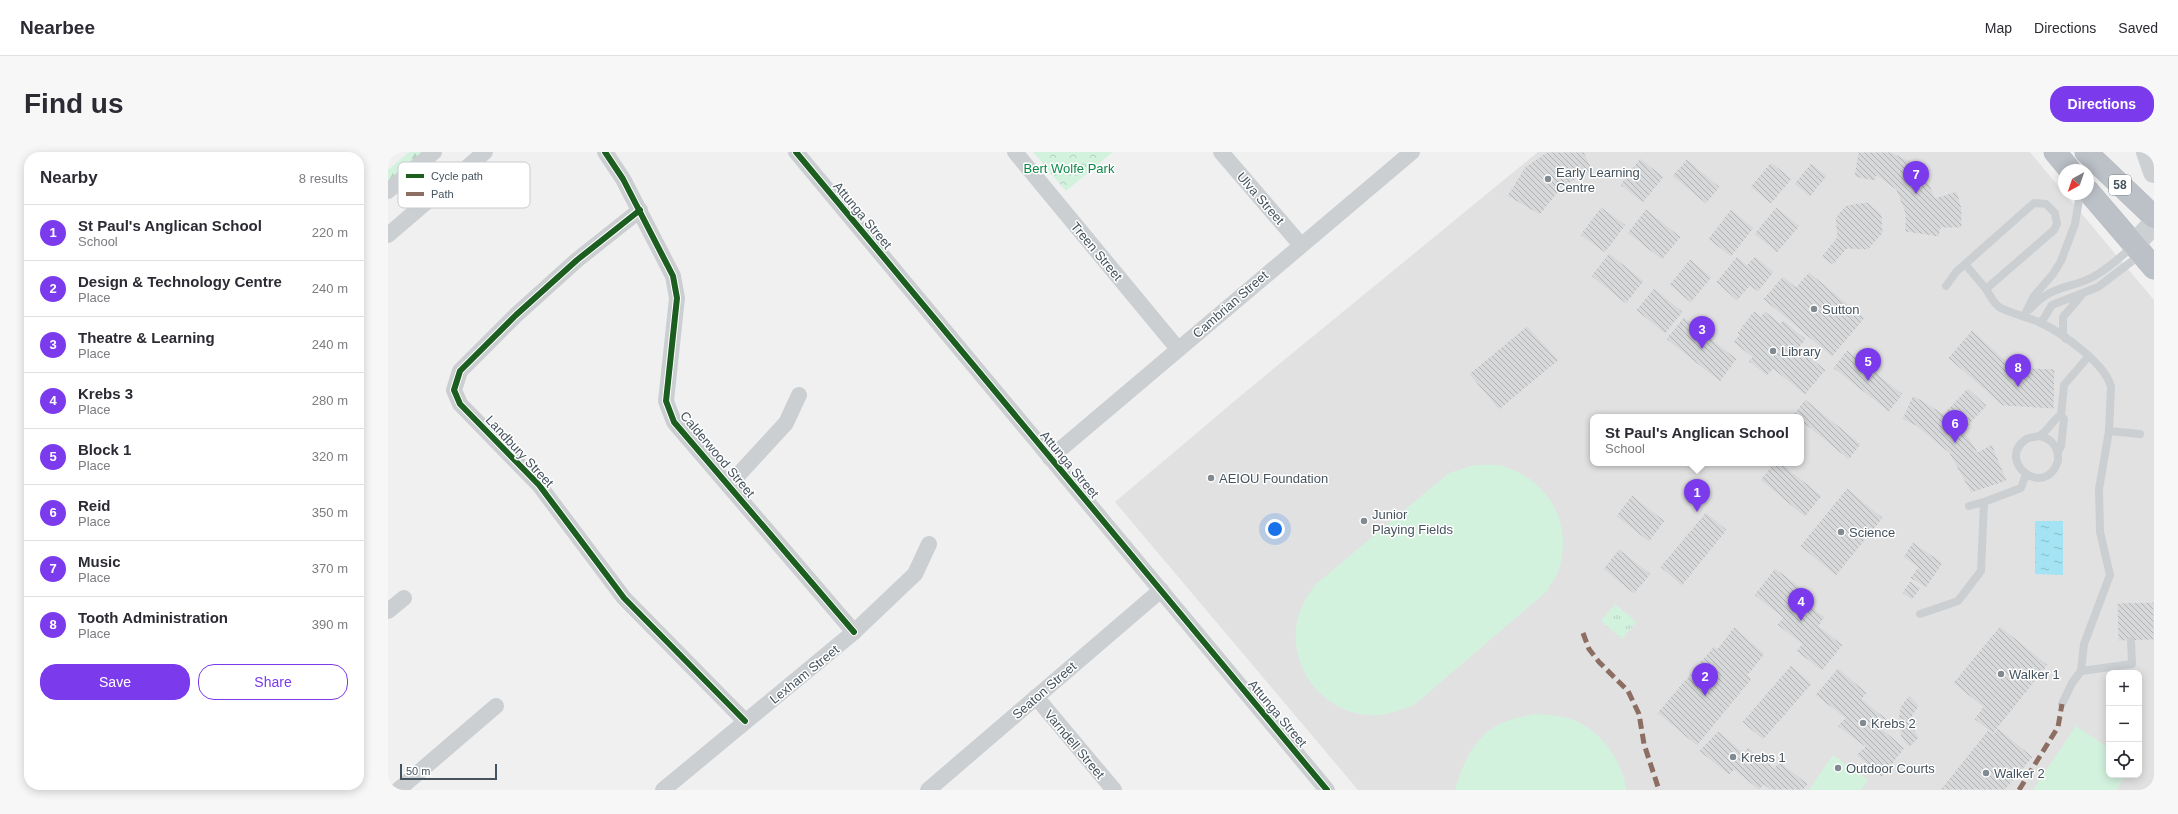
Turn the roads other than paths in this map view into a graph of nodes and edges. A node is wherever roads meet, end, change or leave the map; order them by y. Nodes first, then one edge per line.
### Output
1 (434, 152) edge
2 (485, 152) edge
3 (605, 152) edge
4 (796, 152) edge
5 (1015, 152) edge
6 (1221, 152) edge
7 (1412, 152) edge
8 (2054, 152) edge
9 (2086, 152) edge
10 (2147, 152) edge
11 (422, 162) edge
12 (473, 162) edge
13 (2065, 164) edge
14 (2154, 172) edge
15 (398, 183) edge
16 (388, 191) edge
17 (2094, 197) edge
18 (2079, 200) edge
19 (420, 208) edge
20 (640, 210) junction
21 (2154, 218) edge
22 (2154, 223) edge
23 (388, 235) edge
24 (1300, 244) junction
25 (2146, 253) edge
26 (1965, 264) junction
27 (1946, 286) dead end
28 (1986, 289) junction
29 (2085, 293) junction
30 (2024, 316) junction
31 (2041, 323) junction
32 (2066, 339) junction
33 (1178, 349) junction
34 (2088, 356) junction
35 (799, 395) dead end
36 (2061, 415) junction
37 (2109, 431) junction
38 (2140, 434) dead end
39 (2040, 436) junction
40 (2058, 452) junction
41 (1050, 458) junction
42 (2026, 474) junction
43 (729, 485) junction
44 (1984, 502) junction
45 (1969, 506) dead end
46 (929, 544) dead end
47 (1161, 590) junction
48 (404, 598) dead end
49 (388, 611) edge
50 (1920, 614) dead end
51 (854, 632) junction
52 (2131, 641) dead end
53 (2081, 671) junction
54 (1036, 697) junction
55 (2062, 704) dead end
56 (496, 706) dead end
57 (745, 721) junction
58 (670, 788) edge
59 (398, 790) edge
60 (928, 790) edge
61 (1114, 790) edge
62 (1328, 790) edge

1 - 11 street
2 - 12 street
3 - 20 street, Calderwood Street
4 - 41 street, Attunga Street
5 - 33 street, Treen Street
6 - 24 street, Ulva Street
7 - 24 street, Cambrian Street
8 - 13 highway
9 - 21 highway, 58
10 - 14 main road
15 - 16 street
17 - 25 highway, 58
18 - 30 lane
19 - 23 street
20 - 43 street, Calderwood Street
20 - 57 street, Landbury Street
22 - 25 main road
24 - 33 street, Cambrian Street
25 - 29 lane
25 - 30 lane
26 - 27 lane
26 - 28 lane
26 - 28 lane
28 - 30 lane
29 - 31 lane
29 - 32 lane
30 - 31 lane
31 - 32 lane
32 - 34 lane
33 - 41 street, Cambrian Street
34 - 36 lane
34 - 37 lane
35 - 43 street
36 - 39 lane
36 - 40 lane
37 - 38 lane
37 - 53 lane
39 - 40 lane
39 - 42 lane
40 - 42 lane
41 - 47 street, Attunga Street
42 - 44 lane
43 - 51 street, Calderwood Street
44 - 45 lane
44 - 50 lane
46 - 51 street, Lexham Street
47 - 54 street, Seaton Street
47 - 62 street, Attunga Street
48 - 49 street
51 - 57 street, Lexham Street
52 - 53 lane
53 - 55 lane
54 - 60 street, Seaton Street
54 - 61 street, Varndell Street
56 - 59 street
57 - 58 street, Lexham Street

